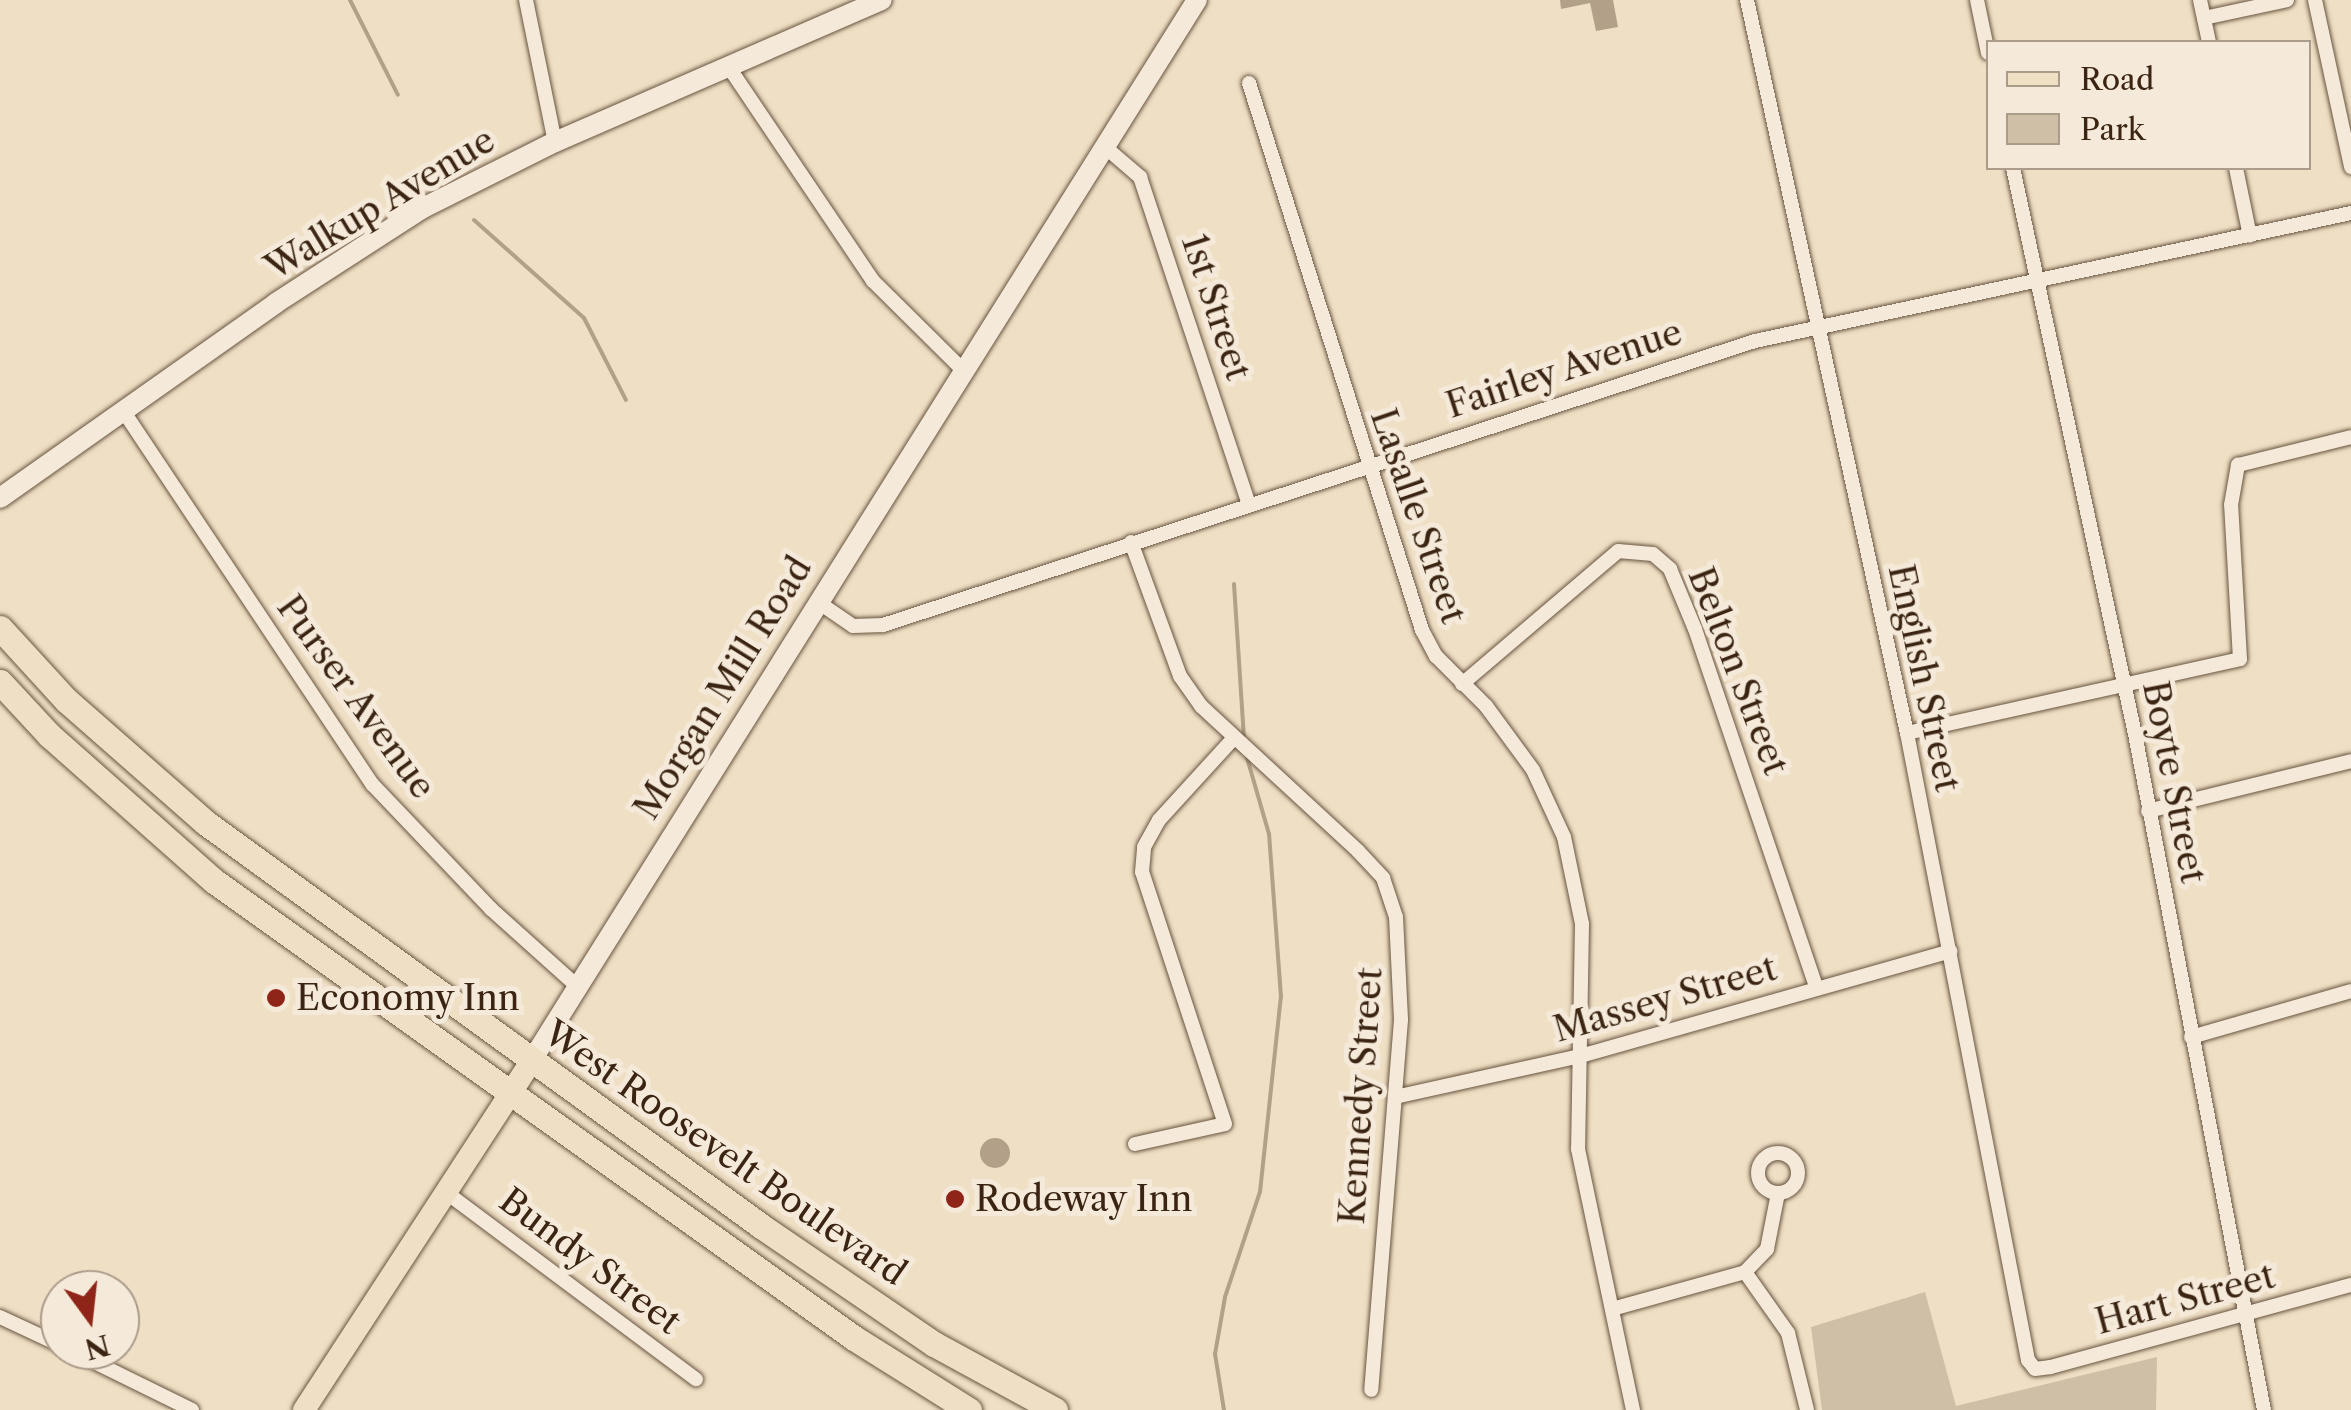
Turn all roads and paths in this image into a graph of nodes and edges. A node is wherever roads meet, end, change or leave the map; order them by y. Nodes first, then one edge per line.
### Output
1 (526, 0) edge
2 (881, 0) edge
3 (1197, 0) edge
4 (1747, 0) edge
5 (1977, 0) edge
6 (2200, 0) edge
7 (2287, 0) edge
8 (2315, 0) edge
9 (2204, 18) junction
10 (2209, 40) edge
11 (1986, 43) edge
12 (728, 66) junction
13 (1249, 83) dead end
14 (555, 142) junction
15 (1104, 146) junction
16 (2351, 167) edge
17 (2013, 170) edge
18 (2236, 170) edge
19 (2351, 213) edge
20 (2250, 236) junction
21 (2039, 282) junction
22 (1818, 328) junction
23 (963, 370) junction
24 (124, 412) junction
25 (2351, 436) edge
26 (1366, 464) junction
27 (0, 498) edge
28 (1248, 502) junction
29 (1131, 542) junction
30 (818, 602) junction
31 (0, 628) edge
32 (1462, 684) junction
33 (2126, 688) junction
34 (2, 689) edge
35 (1907, 733) junction
36 (1234, 738) junction
37 (2351, 761) edge
38 (2148, 811) junction
39 (1950, 951) junction
40 (1816, 986) junction
41 (578, 987) junction
42 (2351, 991) edge
43 (2191, 1037) junction
44 (1580, 1056) junction
45 (532, 1060) junction
46 (510, 1094) junction
47 (1395, 1097) junction
48 (1136, 1144) dead end
49 (447, 1193) junction
50 (1778, 1193) dead end
51 (1744, 1272) junction
52 (2351, 1285) edge
53 (1612, 1309) junction
54 (2246, 1314) junction
55 (0, 1317) edge
56 (40, 1336) edge
57 (2035, 1369) joint
58 (111, 1370) edge
59 (696, 1379) dead end
60 (1370, 1390) dead end
61 (192, 1410) edge
62 (304, 1410) edge
63 (969, 1410) edge
64 (1055, 1410) edge
65 (1634, 1410) edge
66 (1807, 1410) edge
67 (2264, 1410) edge

1 - 14 street
2 - 12 main road, Walkup Avenue
3 - 15 main road, Morgan Mill Road
4 - 22 street, English Street
5 - 11 street
6 - 9 street
7 - 9 street
8 - 16 street
9 - 10 street
12 - 14 main road, Walkup Avenue
12 - 23 street
13 - 26 street, Lasalle Street
14 - 24 main road, Walkup Avenue
15 - 23 main road, Morgan Mill Road
15 - 28 street, 1st Street
17 - 21 street, Boyte Street
18 - 20 street
19 - 20 street, Fairley Avenue
20 - 21 street, Fairley Avenue
21 - 22 street, Fairley Avenue
21 - 33 street, Boyte Street
22 - 26 street, Fairley Avenue
22 - 35 street, English Street
23 - 30 main road, Morgan Mill Road
24 - 27 main road, Walkup Avenue
24 - 41 street, Purser Avenue
25 - 33 street
26 - 28 street, Fairley Avenue
26 - 32 street, Lasalle Street
28 - 29 street, Fairley Avenue
29 - 30 street, Fairley Avenue
29 - 36 street, Kennedy Street
30 - 41 main road, Morgan Mill Road
31 - 45 highway, West Roosevelt Boulevard
32 - 40 street, Belton Street
32 - 44 street, Lasalle Street
33 - 35 street
33 - 38 street, Boyte Street
34 - 46 highway
35 - 39 street, English Street
36 - 47 street, Kennedy Street
36 - 48 street
37 - 38 street
38 - 43 street, Boyte Street
39 - 40 street, Massey Street
39 - 57 street, English Street
40 - 44 street, Massey Street
41 - 45 main road, Morgan Mill Road
42 - 43 street
43 - 54 street, Boyte Street
44 - 47 street, Massey Street
44 - 53 street, Lasalle Street
45 - 46 main road, Morgan Mill Road
45 - 64 highway, West Roosevelt Boulevard
46 - 49 main road, Morgan Mill Road
46 - 63 highway
47 - 60 street, Kennedy Street
49 - 59 street, Bundy Street
49 - 62 main road, Morgan Mill Road
50 - 51 street
51 - 53 street
51 - 66 street
52 - 54 street, Hart Street
53 - 65 street, Lasalle Street
54 - 57 street, Hart Street
54 - 67 street, Boyte Street
55 - 56 street
58 - 61 street

